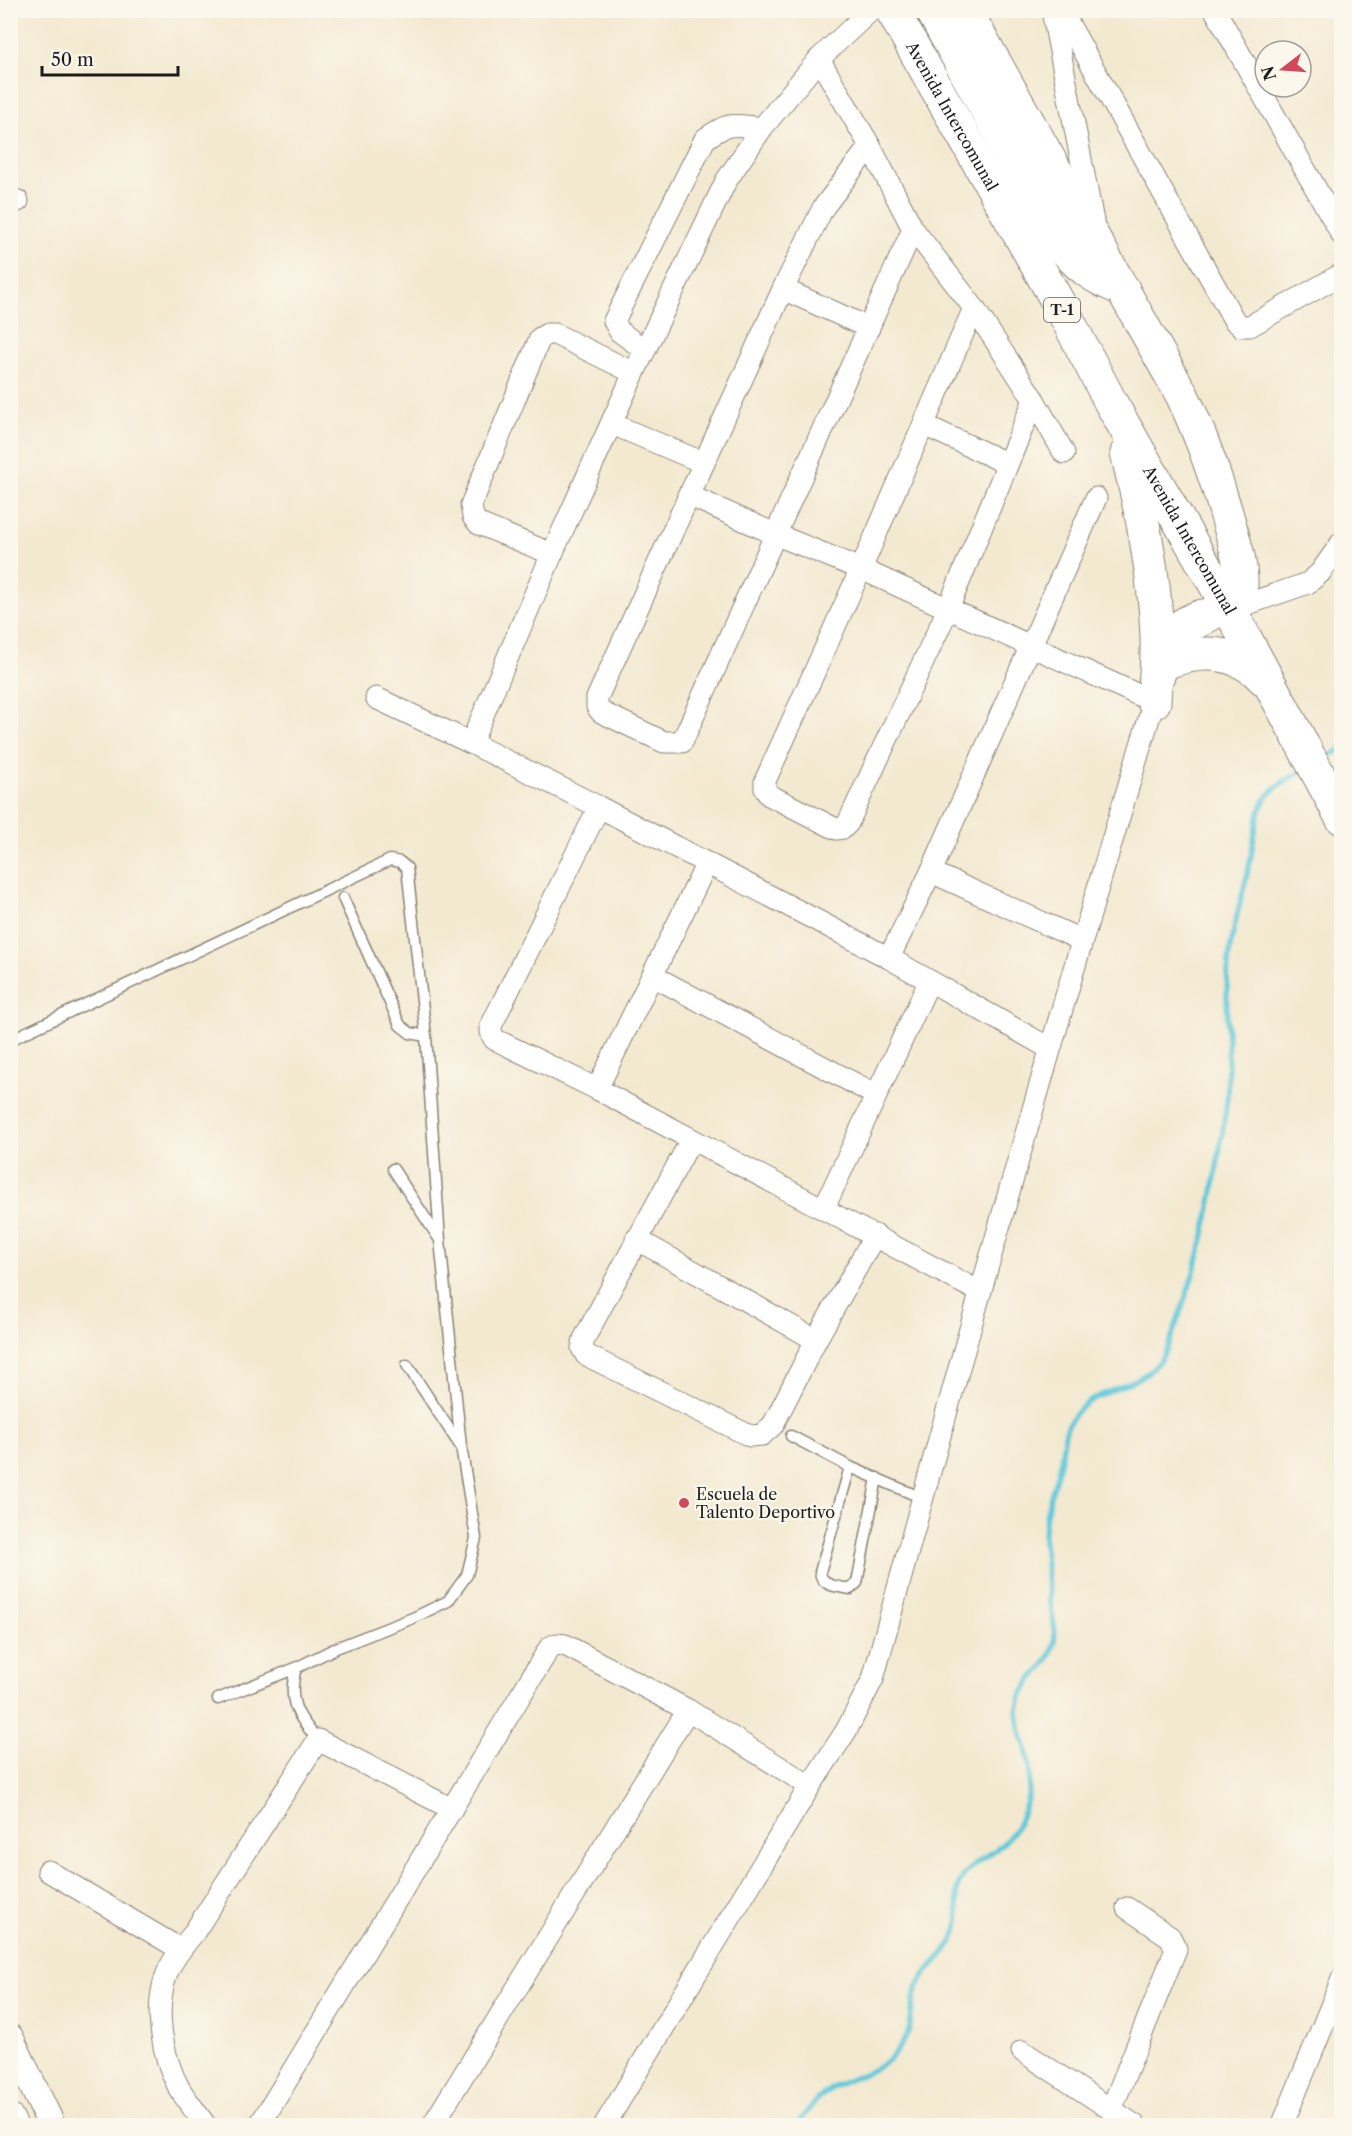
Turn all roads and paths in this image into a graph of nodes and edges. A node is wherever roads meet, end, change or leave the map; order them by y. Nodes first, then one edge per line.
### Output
1 (871, 10) edge
2 (892, 10) edge
3 (906, 10) edge
4 (1052, 10) edge
5 (1061, 10) edge
6 (1215, 10) edge
7 (946, 17) edge
8 (819, 59) junction
9 (762, 128) junction
10 (870, 146) junction
11 (913, 229) junction
12 (1341, 235) edge
13 (1098, 245) junction
14 (1341, 274) edge
15 (783, 289) junction
16 (1123, 290) junction
17 (974, 308) junction
18 (869, 328) junction
19 (645, 350) junction
20 (634, 373) junction
21 (1034, 400) junction
22 (1111, 403) junction
23 (612, 424) junction
24 (924, 425) junction
25 (1064, 453) dead end
26 (704, 463) junction
27 (1006, 463) junction
28 (688, 495) junction
29 (1095, 498) dead end
30 (777, 535) junction
31 (1341, 542) edge
32 (552, 554) junction
33 (861, 569) junction
34 (948, 609) junction
35 (1230, 610) junction
36 (1031, 646) junction
37 (1164, 650) junction
38 (1269, 684) junction
39 (376, 698) dead end
40 (1154, 702) junction
41 (471, 743) junction
42 (598, 807) junction
43 (1341, 818) edge
44 (707, 863) junction
45 (931, 872) junction
46 (343, 898) dead end
47 (1082, 940) junction
48 (889, 958) junction
49 (652, 976) junction
50 (929, 982) junction
51 (426, 1036) junction
52 (10, 1040) edge
53 (1050, 1048) junction
54 (597, 1089) junction
55 (876, 1095) junction
56 (691, 1140) junction
57 (393, 1168) dead end
58 (825, 1208) junction
59 (875, 1235) junction
60 (636, 1239) junction
61 (440, 1240) junction
62 (980, 1292) junction
63 (816, 1340) junction
64 (407, 1365) dead end
65 (791, 1436) dead end
66 (461, 1446) junction
67 (850, 1467) junction
68 (877, 1478) junction
69 (922, 1498) junction
70 (296, 1668) junction
71 (218, 1699) dead end
72 (688, 1710) junction
73 (318, 1740) junction
74 (810, 1786) junction
75 (452, 1809) junction
76 (48, 1870) dead end
77 (1127, 1908) dead end
78 (180, 1949) junction
79 (1341, 1979) edge
80 (10, 2038) edge
81 (1022, 2051) dead end
82 (1111, 2110) junction
83 (10, 2118) edge
84 (1131, 2125) edge
85 (14, 2126) edge
86 (51, 2126) edge
87 (206, 2126) edge
88 (259, 2126) edge
89 (432, 2126) edge
90 (604, 2126) edge
91 (1281, 2126) edge

1 - 8 street
2 - 22 main road, Avenida Intercomunal / T-1
3 - 7 main road
4 - 13 street
5 - 14 street
6 - 12 street
7 - 13 main road, Avenida Intercomunal
7 - 16 main road
8 - 9 street
8 - 10 street
9 - 19 street
9 - 19 street
10 - 11 street
10 - 15 street
11 - 17 street
11 - 18 street
13 - 16 main road, Avenida Intercomunal
15 - 18 street
15 - 26 street
16 - 35 main road, Avenida Intercomunal
17 - 21 street
17 - 24 street
18 - 30 street
19 - 20 street
20 - 23 street
20 - 32 street
21 - 25 street
21 - 27 street
22 - 35 main road, Avenida Intercomunal / T-1
22 - 37 main road
23 - 26 street
23 - 32 street
24 - 27 street
24 - 33 street
26 - 28 street
27 - 34 street
28 - 30 street
28 - 30 street
29 - 36 street
30 - 33 street
31 - 35 street
32 - 41 street
33 - 34 street
33 - 34 street
34 - 36 street
35 - 37 street
35 - 38 main road, T-1
36 - 40 street
36 - 45 street
37 - 38 main road
37 - 40 main road
38 - 43 main road, T-1
39 - 41 street
40 - 47 street
41 - 42 street
42 - 44 street
42 - 54 street
44 - 48 street
44 - 49 street
45 - 47 street
45 - 48 street
46 - 51 lane
47 - 53 street
48 - 50 street
49 - 54 street
49 - 55 street
50 - 53 street
50 - 55 street
51 - 52 lane
51 - 61 lane
53 - 62 street
54 - 56 street
55 - 58 street
56 - 58 street
56 - 60 street
57 - 61 lane
58 - 59 street
59 - 62 street
59 - 63 street
60 - 63 street
60 - 63 street
61 - 66 lane
62 - 69 street
64 - 66 lane
65 - 67 lane
66 - 70 lane
67 - 68 lane
67 - 68 lane
68 - 69 lane
69 - 74 street
70 - 71 lane
70 - 73 lane
72 - 74 street
72 - 75 street
72 - 89 street
73 - 75 street
73 - 78 street
74 - 90 street
75 - 88 street
76 - 78 street
77 - 82 street
78 - 87 street
79 - 91 street
80 - 86 street
81 - 82 street
82 - 84 street
83 - 85 street

